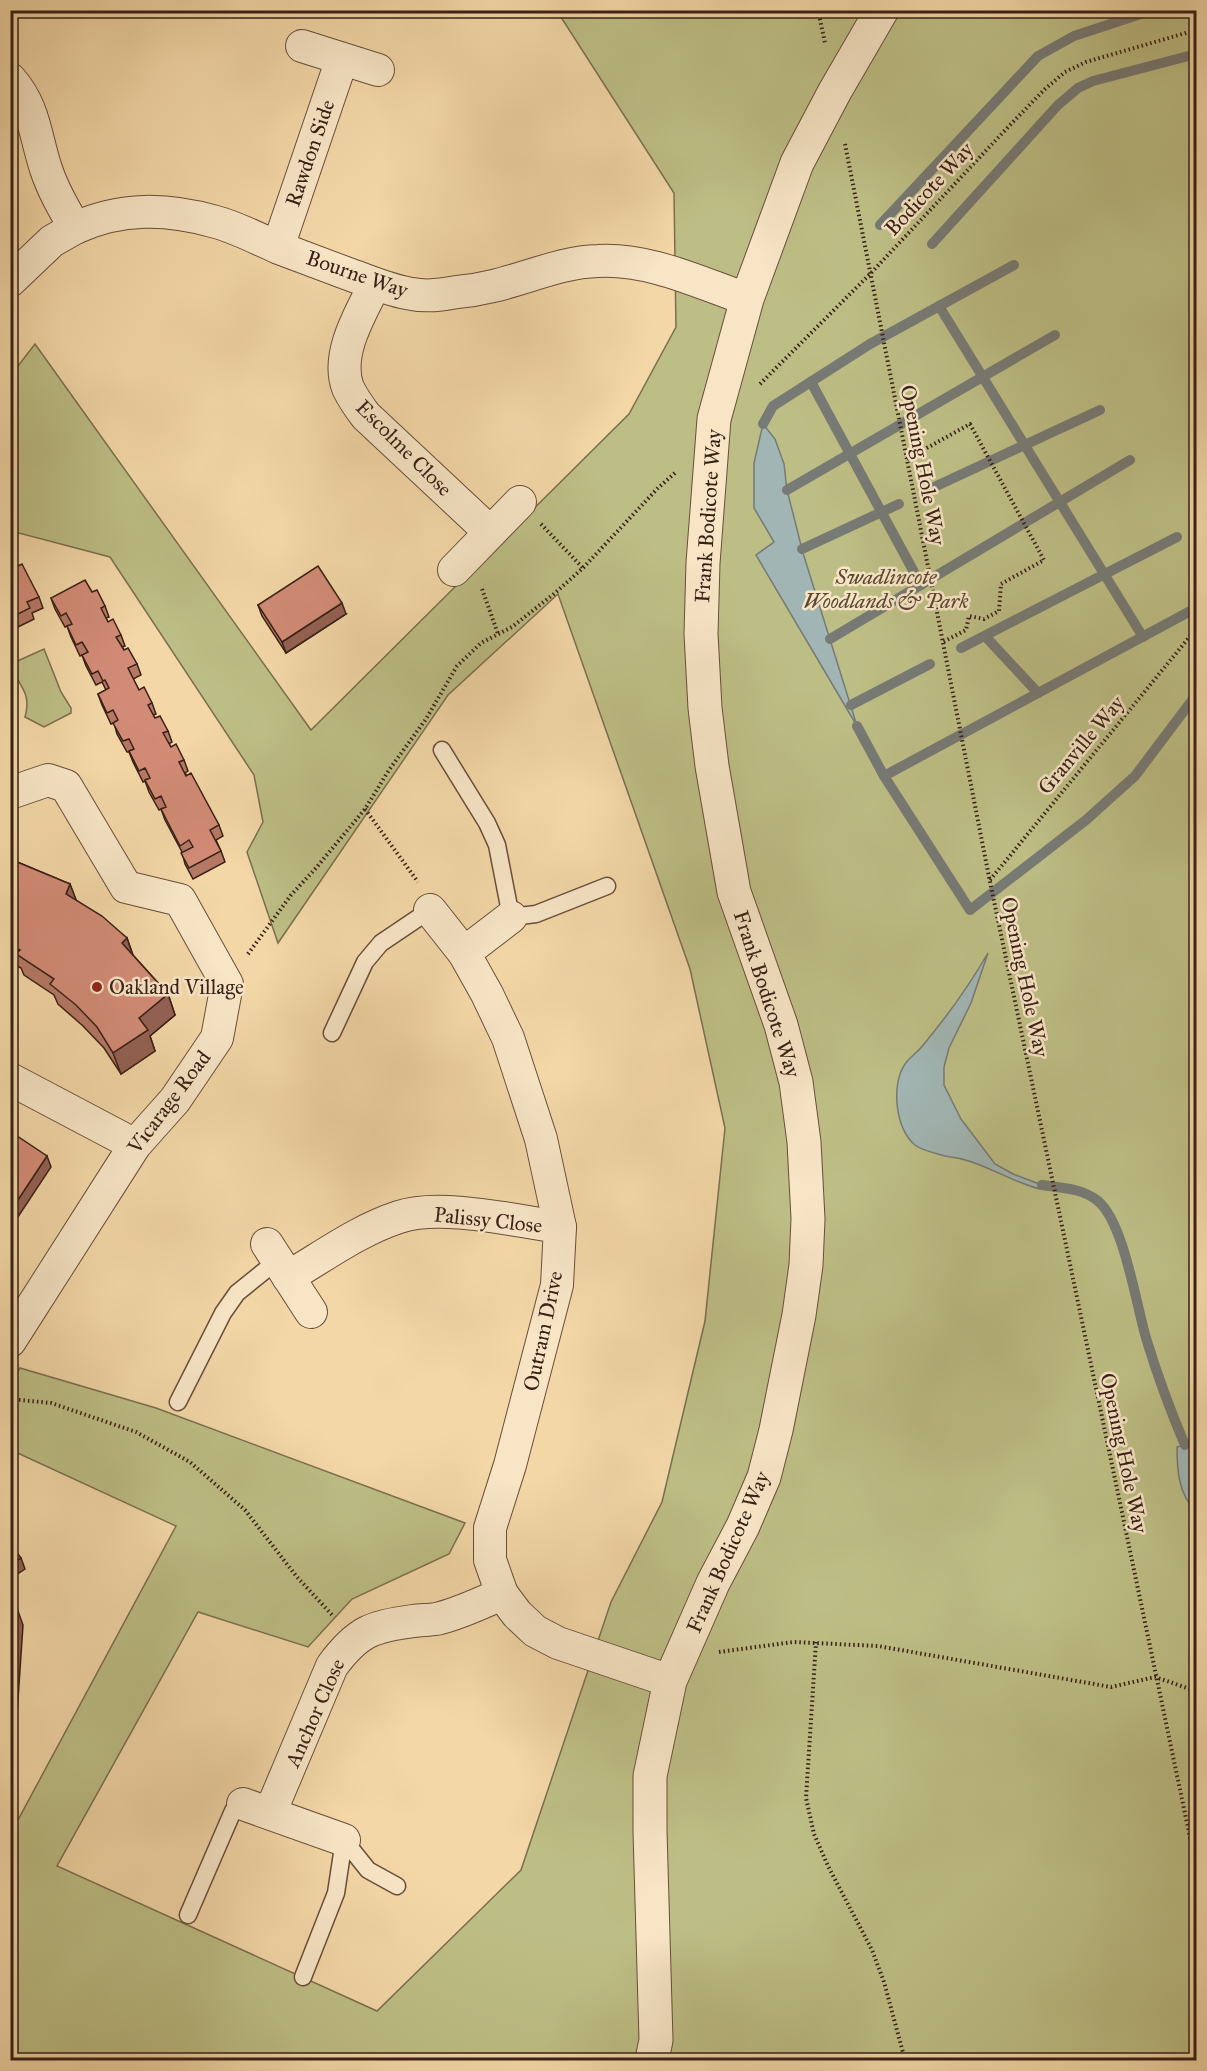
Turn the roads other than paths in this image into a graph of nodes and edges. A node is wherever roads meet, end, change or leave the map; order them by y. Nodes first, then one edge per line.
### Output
1 (882, 10) edge
2 (302, 46) dead end
3 (342, 59) junction
4 (378, 70) dead end
5 (10, 79) edge
6 (75, 228) junction
7 (278, 247) junction
8 (10, 281) edge
9 (375, 284) junction
10 (747, 299) junction
11 (520, 502) road end
12 (442, 750) dead end
13 (10, 793) edge
14 (607, 886) dead end
15 (430, 910) joint
16 (511, 917) junction
17 (464, 953) junction
18 (332, 1033) dead end
19 (10, 1079) edge
20 (135, 1145) junction
21 (560, 1227) junction
22 (278, 1260) junction
23 (311, 1312) dead end
24 (10, 1341) edge
25 (178, 1402) dead end
26 (502, 1594) junction
27 (670, 1681) junction
28 (257, 1808) junction
29 (344, 1840) junction
30 (397, 1886) dead end
31 (188, 1915) dead end
32 (303, 1977) dead end
33 (652, 2061) edge

1 - 10 street, Frank Bodicote Way
2 - 3 street
3 - 4 street
3 - 7 street, Rawdon Side
5 - 6 street
6 - 7 street, Bourne Way
6 - 8 street, Bourne Way
7 - 9 street, Bourne Way
9 - 10 street, Bourne Way
9 - 11 street, Escolme Close
10 - 27 street, Frank Bodicote Way
12 - 16 lane
13 - 20 street, Vicarage Road
14 - 16 lane
15 - 17 street, Outram Drive
15 - 18 lane
16 - 17 street
17 - 21 street, Outram Drive
19 - 20 street
20 - 24 street, Vicarage Road
21 - 22 street, Palissy Close
21 - 26 street, Outram Drive
22 - 23 street
22 - 25 lane
26 - 27 street
26 - 28 street, Anchor Close
27 - 33 street, Frank Bodicote Way
28 - 29 street
28 - 31 lane
29 - 30 lane
29 - 32 lane

